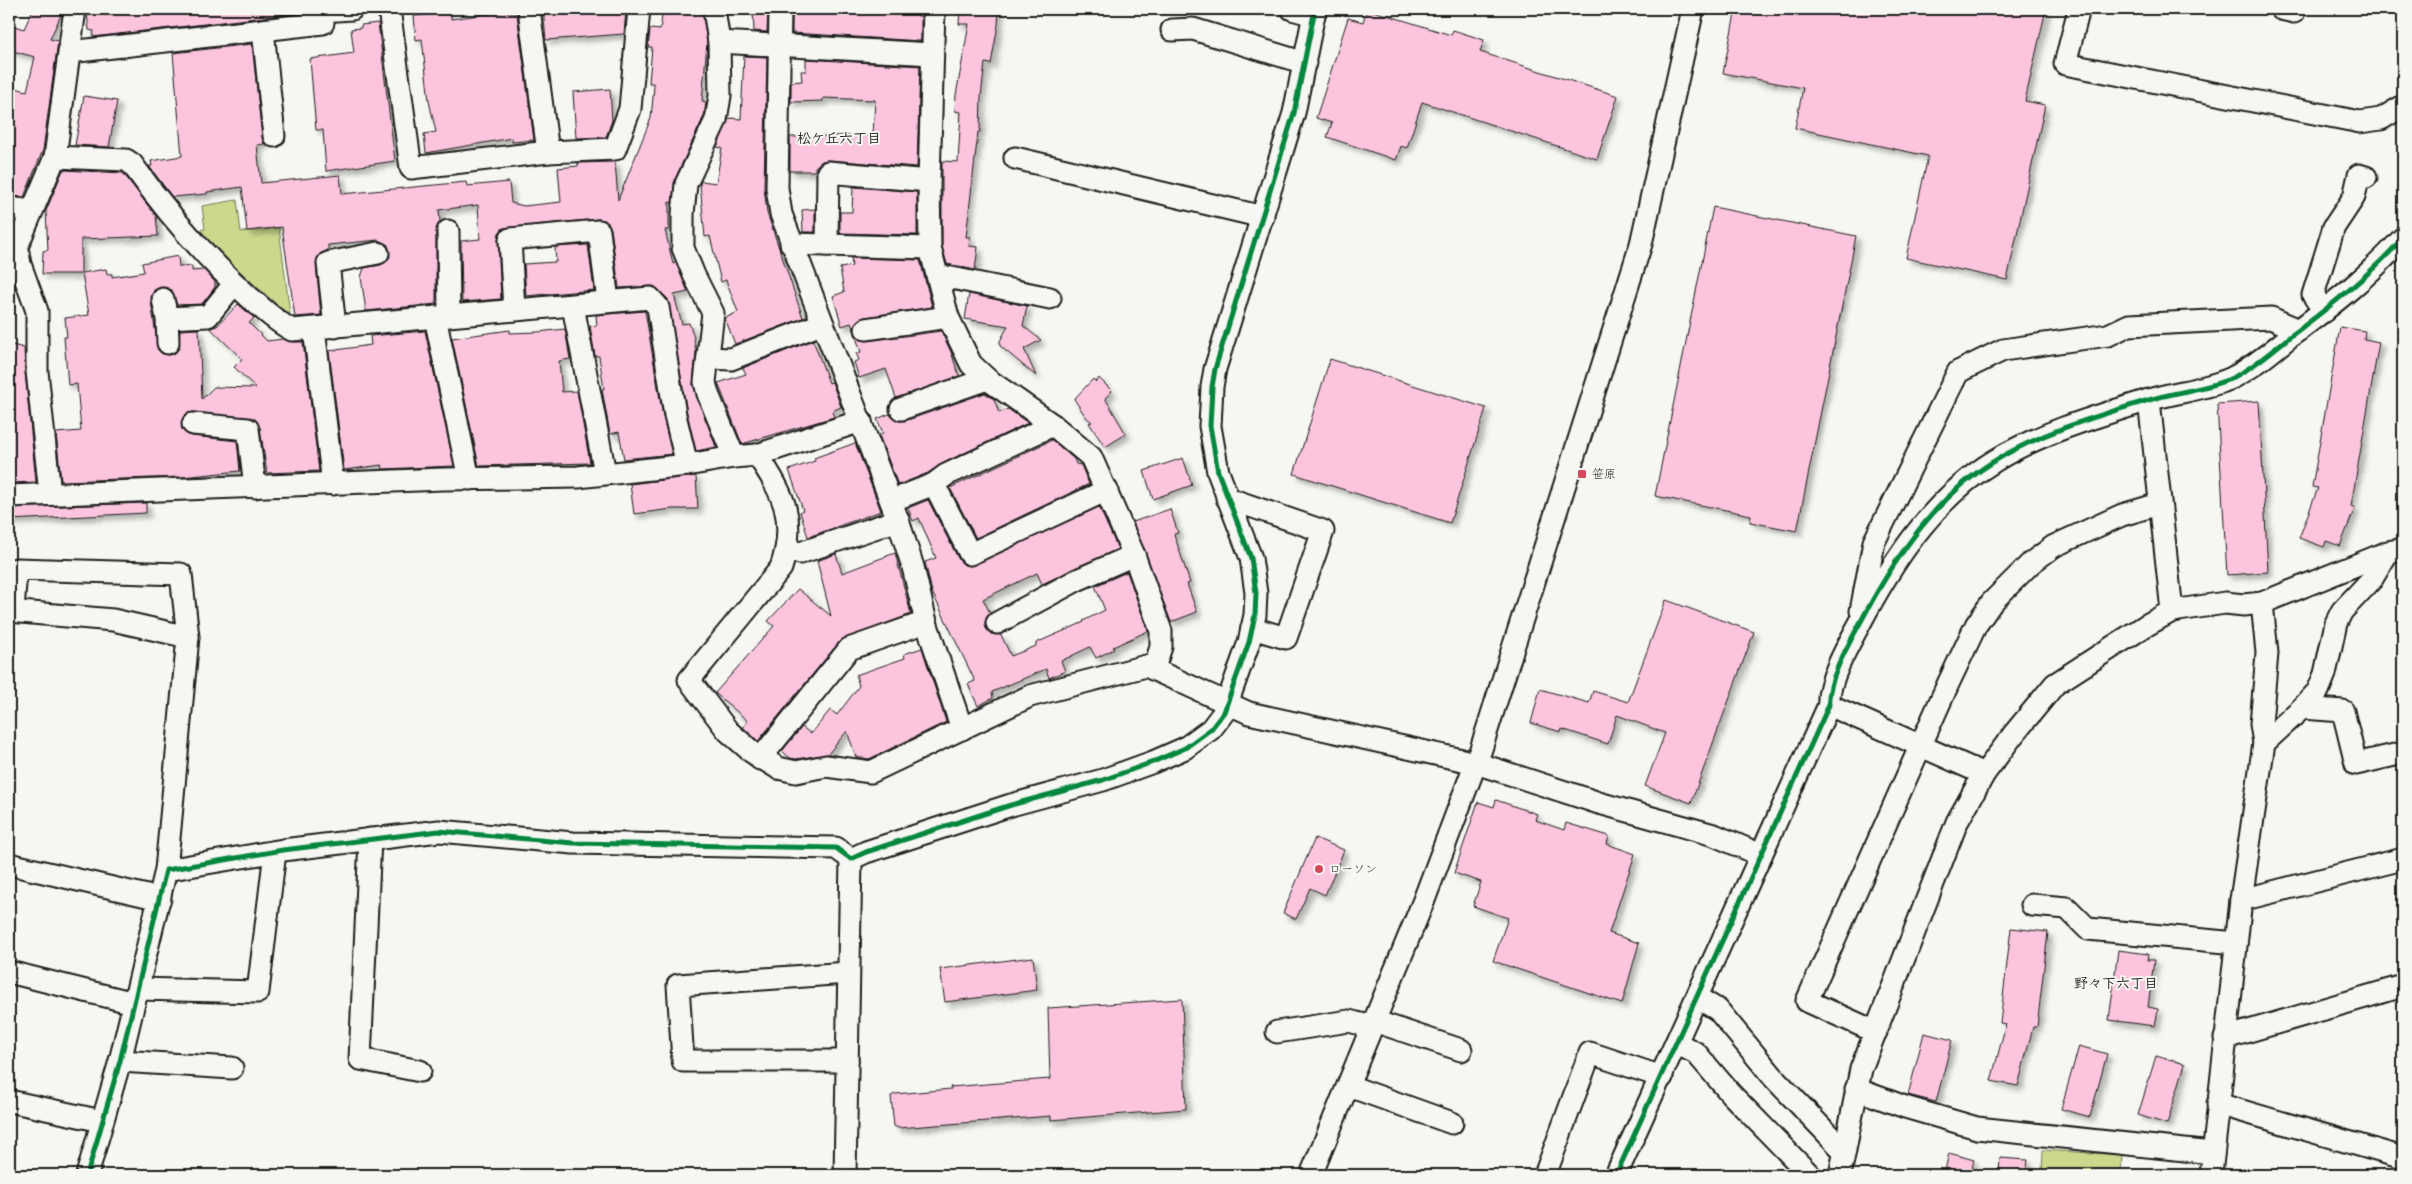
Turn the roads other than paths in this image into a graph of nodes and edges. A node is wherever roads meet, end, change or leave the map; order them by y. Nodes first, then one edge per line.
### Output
1 (75, 9) edge
2 (352, 9) edge
3 (389, 9) edge
4 (529, 9) edge
5 (639, 9) edge
6 (714, 9) edge
7 (780, 9) edge
8 (934, 9) edge
9 (1292, 9) edge
10 (1693, 9) edge
11 (2079, 9) edge
12 (322, 10) edge
13 (1315, 12) edge
14 (263, 30) junction
15 (1172, 30) dead end
16 (719, 42) junction
17 (779, 45) junction
18 (70, 52) junction
19 (932, 54) junction
20 (1305, 63) junction
21 (2403, 106) edge
22 (274, 136) dead end
23 (548, 152) junction
24 (55, 157) junction
25 (1015, 158) dead end
26 (2366, 177) dead end
27 (929, 181) junction
28 (9, 208) edge
29 (31, 212) junction
30 (1263, 217) junction
31 (448, 231) dead end
32 (2403, 238) edge
33 (791, 244) junction
34 (827, 245) junction
35 (930, 248) junction
36 (378, 253) dead end
37 (937, 275) junction
38 (17, 280) edge
39 (234, 284) junction
40 (1050, 298) dead end
41 (608, 301) junction
42 (573, 306) junction
43 (514, 310) junction
44 (2324, 311) junction
45 (442, 316) junction
46 (948, 317) junction
47 (822, 324) junction
48 (336, 327) junction
49 (314, 329) junction
50 (866, 329) dead end
51 (2299, 330) junction
52 (168, 343) dead end
53 (708, 358) junction
54 (986, 379) junction
55 (2149, 400) junction
56 (902, 409) dead end
57 (861, 421) junction
58 (193, 424) dead end
59 (1053, 425) junction
60 (757, 455) junction
61 (734, 457) junction
62 (687, 465) junction
63 (605, 473) junction
64 (469, 479) junction
65 (333, 484) junction
66 (934, 484) junction
67 (256, 487) junction
68 (1107, 490) junction
69 (50, 494) junction
70 (9, 496) edge
71 (1226, 498) junction
72 (2159, 504) junction
73 (895, 511) junction
74 (787, 550) junction
75 (2396, 551) edge
76 (1134, 555) junction
77 (2262, 603) junction
78 (11, 611) edge
79 (2172, 611) junction
80 (926, 622) junction
81 (998, 623) dead end
82 (1252, 628) junction
83 (1858, 628) junction
84 (188, 637) junction
85 (1154, 668) junction
86 (1227, 704) junction
87 (1828, 705) junction
88 (2302, 708) junction
89 (962, 729) junction
90 (2264, 743) junction
91 (1919, 746) junction
92 (2403, 753) edge
93 (760, 759) junction
94 (1476, 763) junction
95 (1984, 774) junction
96 (370, 839) junction
97 (275, 852) junction
98 (1761, 855) junction
99 (851, 859) junction
100 (2403, 859) edge
101 (9, 864) edge
102 (166, 870) junction
103 (160, 899) junction
104 (2241, 900) junction
105 (2032, 905) dead end
106 (2236, 943) junction
107 (9, 972) edge
108 (848, 973) junction
109 (2403, 986) edge
110 (136, 996) junction
111 (1698, 998) junction
112 (1373, 1024) junction
113 (1277, 1032) dead end
114 (1876, 1032) junction
115 (2225, 1038) junction
116 (1678, 1044) junction
117 (1461, 1050) dead end
118 (120, 1061) junction
119 (847, 1061) junction
120 (232, 1068) dead end
121 (420, 1070) dead end
122 (1662, 1077) junction
123 (1349, 1086) junction
124 (1856, 1089) junction
125 (9, 1101) edge
126 (2218, 1104) junction
127 (102, 1121) junction
128 (1452, 1123) dead end
129 (1844, 1152) junction
130 (2213, 1153) junction
131 (2403, 1158) edge
132 (87, 1175) edge
133 (846, 1175) edge
134 (1311, 1175) edge
135 (1545, 1175) edge
136 (1616, 1175) edge
137 (1810, 1175) edge
138 (1840, 1175) edge
139 (2211, 1175) edge

1 - 18 street
2 - 12 street
3 - 23 street
4 - 23 street
5 - 23 street
6 - 16 street
7 - 17 street
8 - 19 street
9 - 13 street
10 - 94 street
11 - 21 street
12 - 14 street
13 - 20 street
14 - 18 street
14 - 22 street
15 - 20 street
16 - 17 street
16 - 53 street
17 - 19 street
17 - 33 street
18 - 24 street
19 - 27 street
20 - 30 street
24 - 29 street
24 - 39 street
25 - 30 street
26 - 44 street
27 - 34 street
27 - 35 street
28 - 29 street
29 - 38 street
30 - 71 street
31 - 45 street
32 - 44 street
33 - 34 street
33 - 47 street
34 - 35 street
35 - 37 street
36 - 48 street
37 - 40 street
37 - 46 street
38 - 69 street
39 - 49 street
39 - 52 street
41 - 42 street
41 - 43 street
41 - 62 street
42 - 43 street
42 - 63 street
43 - 45 street
44 - 51 street
45 - 48 street
45 - 64 street
46 - 50 street
46 - 54 street
47 - 53 street
47 - 57 street
48 - 49 street
49 - 65 street
51 - 55 street
51 - 83 street
53 - 61 street
54 - 56 street
54 - 59 street
55 - 72 street
55 - 83 street
57 - 60 street
57 - 73 street
58 - 67 street
59 - 66 street
59 - 68 street
60 - 61 street
60 - 74 street
61 - 62 street
62 - 63 street
63 - 64 street
64 - 65 street
65 - 67 street
66 - 68 street
66 - 73 street
67 - 69 street
68 - 76 street
69 - 70 street
71 - 82 street
71 - 82 street
72 - 79 street
72 - 91 street
73 - 74 street
73 - 80 street
74 - 93 street
75 - 77 street
75 - 88 street
76 - 81 street
76 - 85 street
77 - 79 street
77 - 90 street
78 - 84 street
78 - 84 street
79 - 95 street
80 - 89 street
80 - 93 street
82 - 86 street
83 - 87 street
84 - 102 street
85 - 86 street
85 - 89 street
86 - 94 street
86 - 99 street
87 - 91 street
87 - 98 street
88 - 90 street
88 - 92 street
89 - 93 street
90 - 104 street
91 - 95 street
91 - 114 street
94 - 98 street
94 - 112 street
95 - 114 street
96 - 97 street
96 - 99 street
96 - 121 street
97 - 102 street
97 - 110 street
98 - 111 street
99 - 108 street
100 - 104 street
101 - 103 street
102 - 103 street
103 - 110 street
104 - 106 street
105 - 106 street
106 - 115 street
107 - 110 street
108 - 119 street
108 - 119 street
109 - 115 street
110 - 118 street
111 - 116 street
111 - 129 street
112 - 113 street
112 - 117 street
112 - 123 street
114 - 124 street
115 - 126 street
116 - 122 street
116 - 137 street
118 - 120 street
118 - 127 street
119 - 133 street
122 - 135 street
122 - 136 street
123 - 128 street
123 - 134 street
124 - 129 street
124 - 130 street
125 - 127 street
126 - 130 street
126 - 131 street
127 - 132 street
129 - 138 street
130 - 139 street

